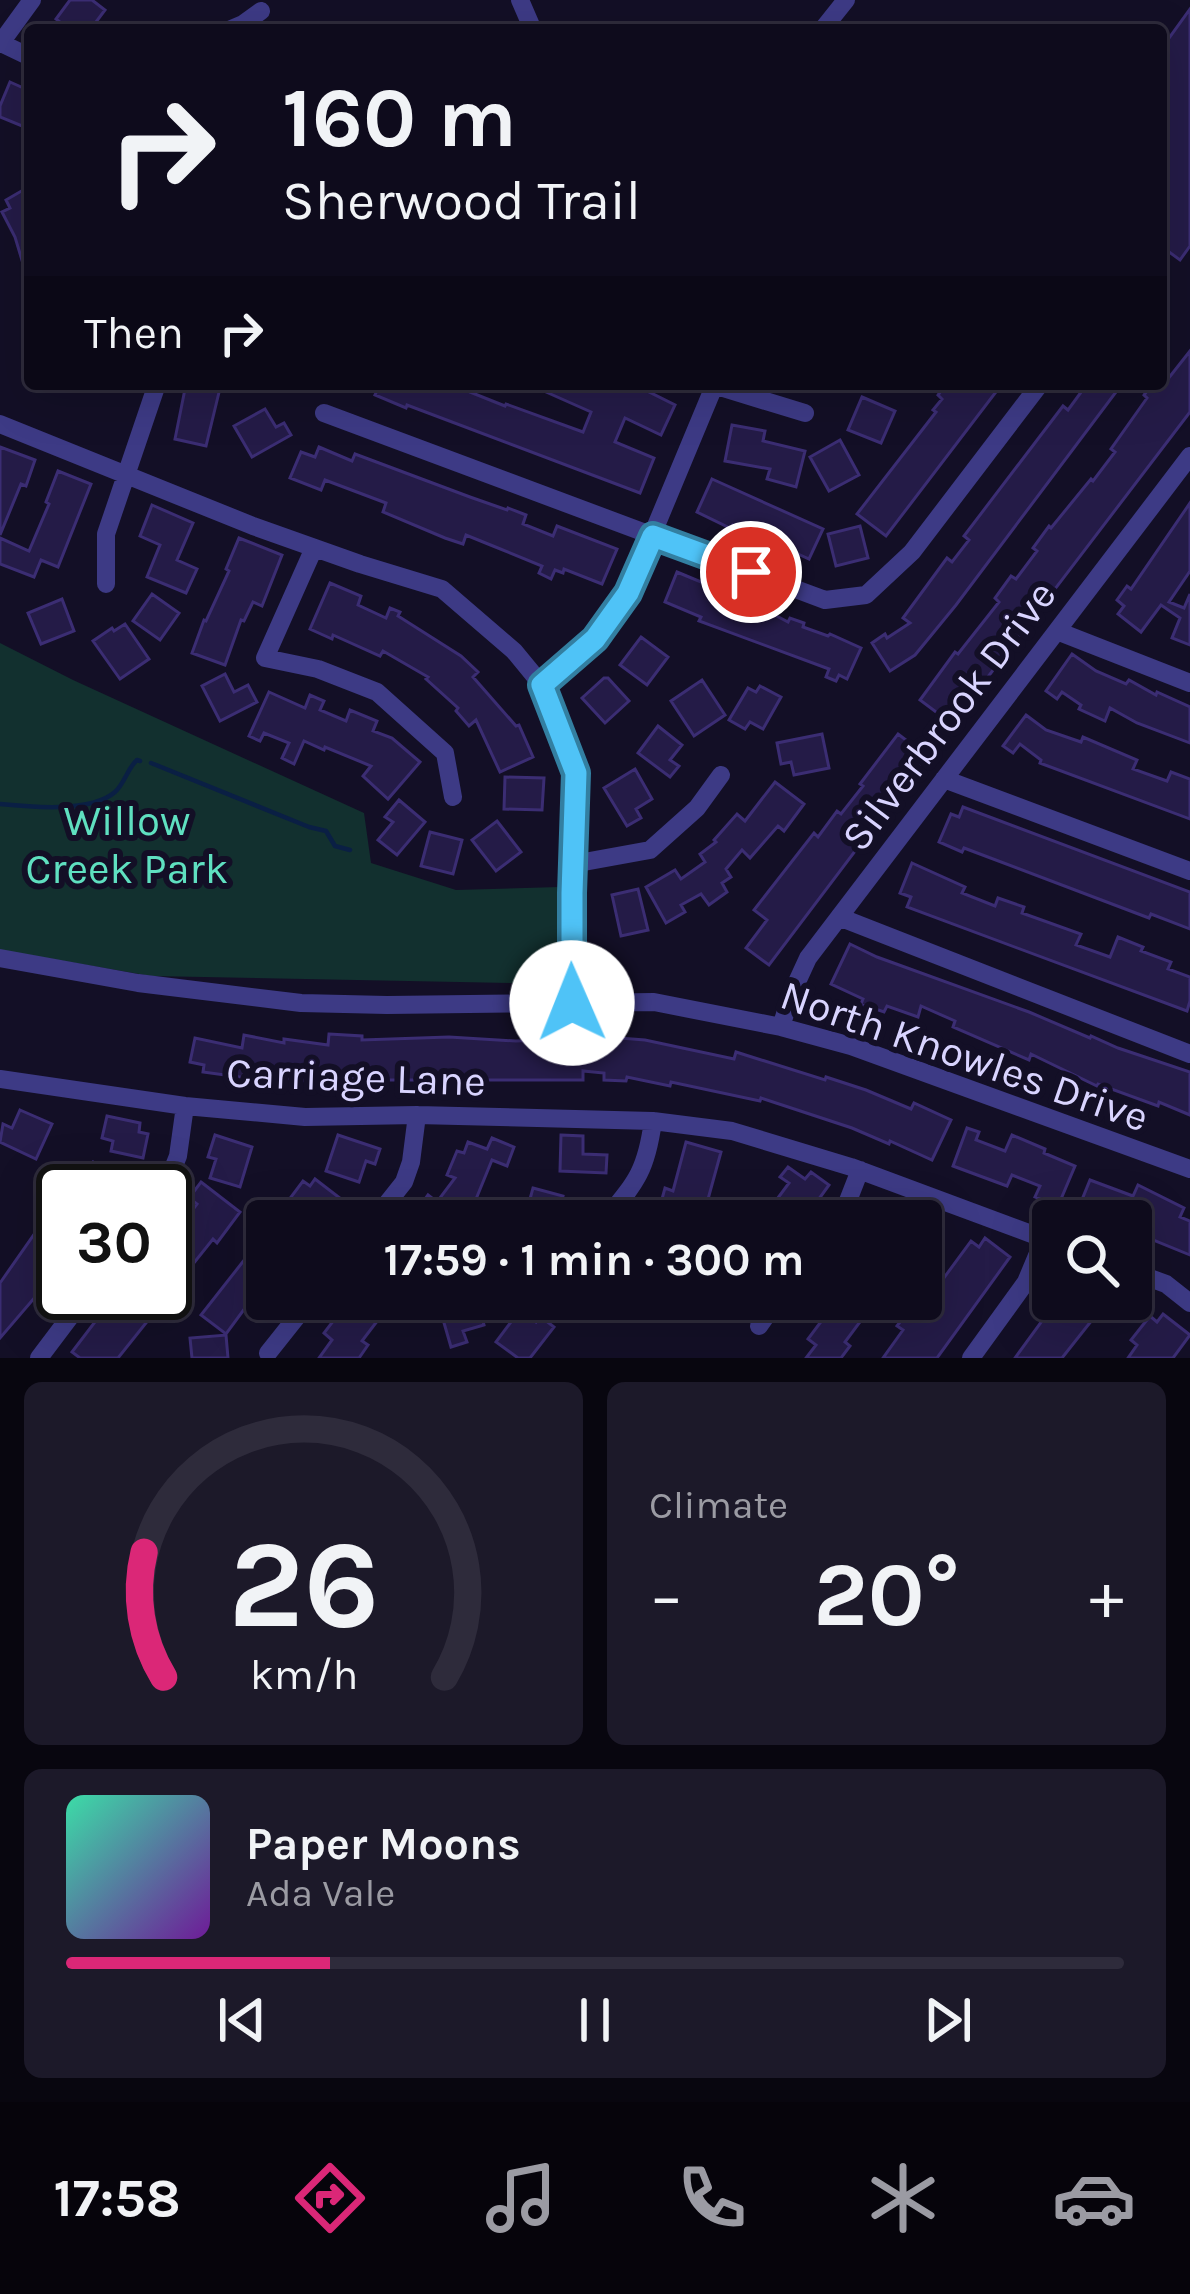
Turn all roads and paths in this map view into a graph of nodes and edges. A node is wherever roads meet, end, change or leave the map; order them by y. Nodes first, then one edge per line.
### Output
1 (32, 0) edge
2 (846, 0) edge
3 (261, 11) dead end
4 (243, 24) edge
5 (827, 24) edge
6 (0, 44) edge
7 (156, 390) edge
8 (712, 390) edge
9 (731, 390) edge
10 (1035, 390) edge
11 (324, 412) dead end
12 (805, 412) dead end
13 (0, 424) edge
14 (1190, 456) edge
15 (125, 473) junction
16 (653, 536) junction
17 (314, 548) junction
18 (106, 584) dead end
19 (1057, 631) junction
20 (1190, 682) edge
21 (542, 685) junction
22 (721, 775) dead end
23 (944, 779) junction
24 (453, 797) dead end
25 (573, 864) junction
26 (1190, 872) edge
27 (839, 917) junction
28 (0, 958) edge
29 (572, 1003) junction
30 (782, 1027) junction
31 (1190, 1054) edge
32 (0, 1079) edge
33 (185, 1106) junction
34 (416, 1115) junction
35 (653, 1121) junction
36 (175, 1164) edge
37 (1190, 1169) edge
38 (860, 1170) junction
39 (390, 1200) edge
40 (621, 1200) edge
41 (848, 1200) edge
42 (1032, 1234) edge
43 (1032, 1271) edge
44 (1152, 1279) edge
45 (1190, 1303) edge
46 (68, 1320) edge
47 (294, 1320) edge
48 (763, 1320) edge
49 (759, 1326) dead end
50 (268, 1353) dead end
51 (39, 1358) edge
52 (970, 1358) edge

1 - 6 street
2 - 5 street
3 - 4 street
7 - 15 street
8 - 16 street
9 - 12 street
10 - 16 street
11 - 16 street
13 - 15 street
14 - 19 street, Silverbrook Drive
15 - 17 street
15 - 18 street
16 - 21 street
17 - 21 street
17 - 24 street
19 - 20 street
19 - 23 street, Silverbrook Drive
21 - 25 street
22 - 25 street
23 - 26 street
23 - 27 street, Silverbrook Drive
25 - 29 street
27 - 30 street, Silverbrook Drive
27 - 31 street
28 - 29 street, North Knowles Drive
29 - 30 street, North Knowles Drive
30 - 37 street, North Knowles Drive
32 - 33 street, Carriage Lane
33 - 34 street, Carriage Lane
33 - 36 street
34 - 35 street, Carriage Lane
34 - 39 street
35 - 38 street, Carriage Lane
35 - 40 street
38 - 41 street
38 - 42 street, Carriage Lane
43 - 52 street
44 - 45 street
46 - 51 street
47 - 50 street
48 - 49 street

